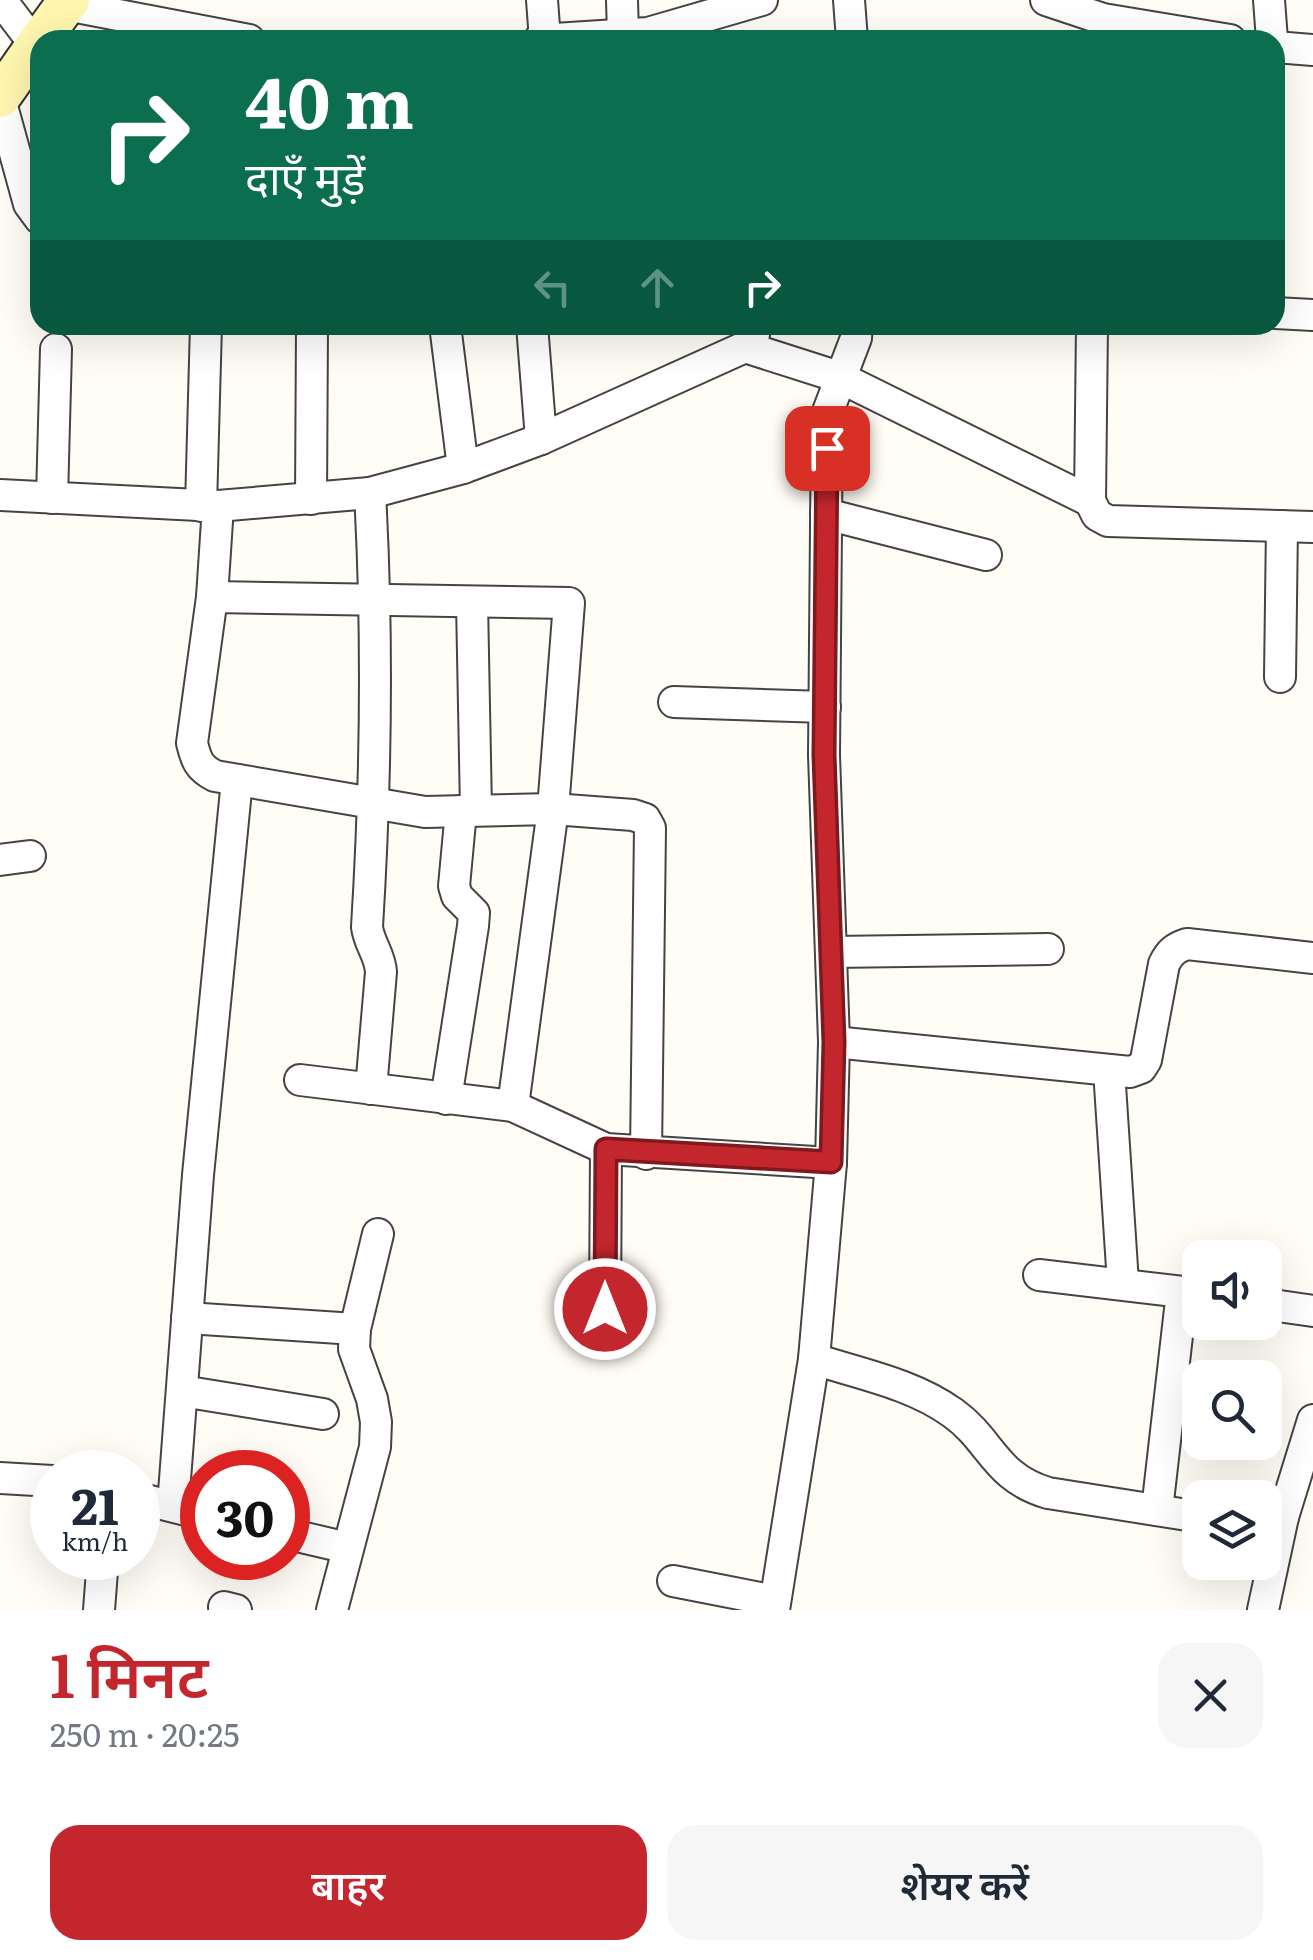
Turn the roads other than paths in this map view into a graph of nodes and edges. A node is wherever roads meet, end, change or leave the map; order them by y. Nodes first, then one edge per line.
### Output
1 (1, 0) edge
2 (542, 0) edge
3 (622, 0) edge
4 (762, 0) edge
5 (849, 0) edge
6 (1046, 0) edge
7 (1269, 0) edge
8 (67, 2) edge
9 (47, 30) edge
10 (158, 30) edge
11 (542, 30) edge
12 (637, 30) edge
13 (660, 30) edge
14 (851, 30) edge
15 (1172, 30) edge
16 (1271, 30) edge
17 (30, 32) edge
18 (1285, 49) edge
19 (1313, 50) edge
20 (30, 55) edge
21 (0, 98) edge
22 (30, 205) edge
23 (1285, 314) edge
24 (1313, 315) edge
25 (206, 335) edge
26 (312, 335) edge
27 (446, 335) edge
28 (533, 335) edge
29 (856, 335) edge
30 (1092, 335) edge
31 (750, 336) edge
32 (56, 349) dead end
33 (840, 377) junction
34 (541, 439) junction
35 (463, 468) junction
36 (370, 493) junction
37 (0, 495) edge
38 (52, 498) junction
39 (311, 498) junction
40 (1090, 501) junction
41 (210, 506) junction
42 (826, 514) junction
43 (1282, 526) junction
44 (1313, 526) edge
45 (986, 555) dead end
46 (212, 597) junction
47 (376, 600) junction
48 (472, 602) junction
49 (1280, 677) dead end
50 (674, 702) dead end
51 (825, 707) junction
52 (237, 780) junction
53 (375, 805) junction
54 (552, 809) junction
55 (469, 811) junction
56 (1048, 949) dead end
57 (832, 952) junction
58 (1313, 958) edge
59 (834, 1042) junction
60 (1110, 1070) junction
61 (300, 1080) dead end
62 (371, 1089) junction
63 (446, 1099) junction
64 (523, 1111) junction
65 (606, 1149) junction
66 (646, 1154) junction
67 (831, 1162) junction
68 (378, 1234) dead end
69 (1040, 1275) dead end
70 (1123, 1283) junction
71 (1182, 1292) edge
72 (1282, 1306) edge
73 (605, 1309) dead end
74 (1313, 1311) edge
75 (187, 1318) junction
76 (355, 1329) junction
77 (1184, 1340) edge
78 (814, 1359) junction
79 (182, 1391) junction
80 (323, 1414) dead end
81 (1313, 1420) edge
82 (185, 1450) edge
83 (0, 1478) edge
84 (30, 1480) edge
85 (1282, 1500) edge
86 (1157, 1510) junction
87 (1182, 1514) edge
88 (310, 1539) edge
89 (348, 1548) junction
90 (101, 1580) edge
91 (1267, 1580) edge
92 (674, 1581) dead end
93 (774, 1605) edge
94 (99, 1610) edge
95 (332, 1610) edge
96 (1263, 1610) edge

1 - 17 street
2 - 11 street
3 - 12 street
4 - 13 street
5 - 14 street
6 - 15 street
7 - 16 street
8 - 9 street
8 - 10 street
18 - 19 street
20 - 21 street
21 - 22 street
23 - 24 street
25 - 41 street
26 - 39 street
27 - 35 street
28 - 34 street
29 - 33 street
30 - 40 street
31 - 33 street
31 - 34 street
32 - 38 street
33 - 40 street
33 - 42 street
34 - 35 street
35 - 36 street
36 - 39 street
36 - 47 street
37 - 38 street
38 - 41 street
39 - 41 street
40 - 43 street
41 - 46 street
42 - 45 street
42 - 51 street
43 - 44 street
43 - 49 street
46 - 47 street
46 - 52 street
47 - 48 street
47 - 53 street
48 - 54 street
48 - 55 street
50 - 51 street
51 - 57 street
52 - 53 street
52 - 75 street
53 - 55 street
53 - 62 street
54 - 55 street
54 - 64 street
54 - 66 street
55 - 63 street
56 - 57 street
57 - 59 street
58 - 60 street
59 - 60 street
59 - 67 street
60 - 70 street
61 - 62 street
62 - 63 street
63 - 64 street
64 - 65 street
65 - 66 street
65 - 73 street
66 - 67 street
67 - 78 street
68 - 76 street
69 - 70 street
70 - 71 street
72 - 74 street
75 - 76 street
75 - 79 street
76 - 89 street
77 - 86 street
78 - 86 street
78 - 93 street
79 - 80 street
79 - 82 street
81 - 85 street
83 - 84 street
86 - 87 street
88 - 89 street
89 - 95 street
90 - 94 street
91 - 96 street
92 - 93 street

